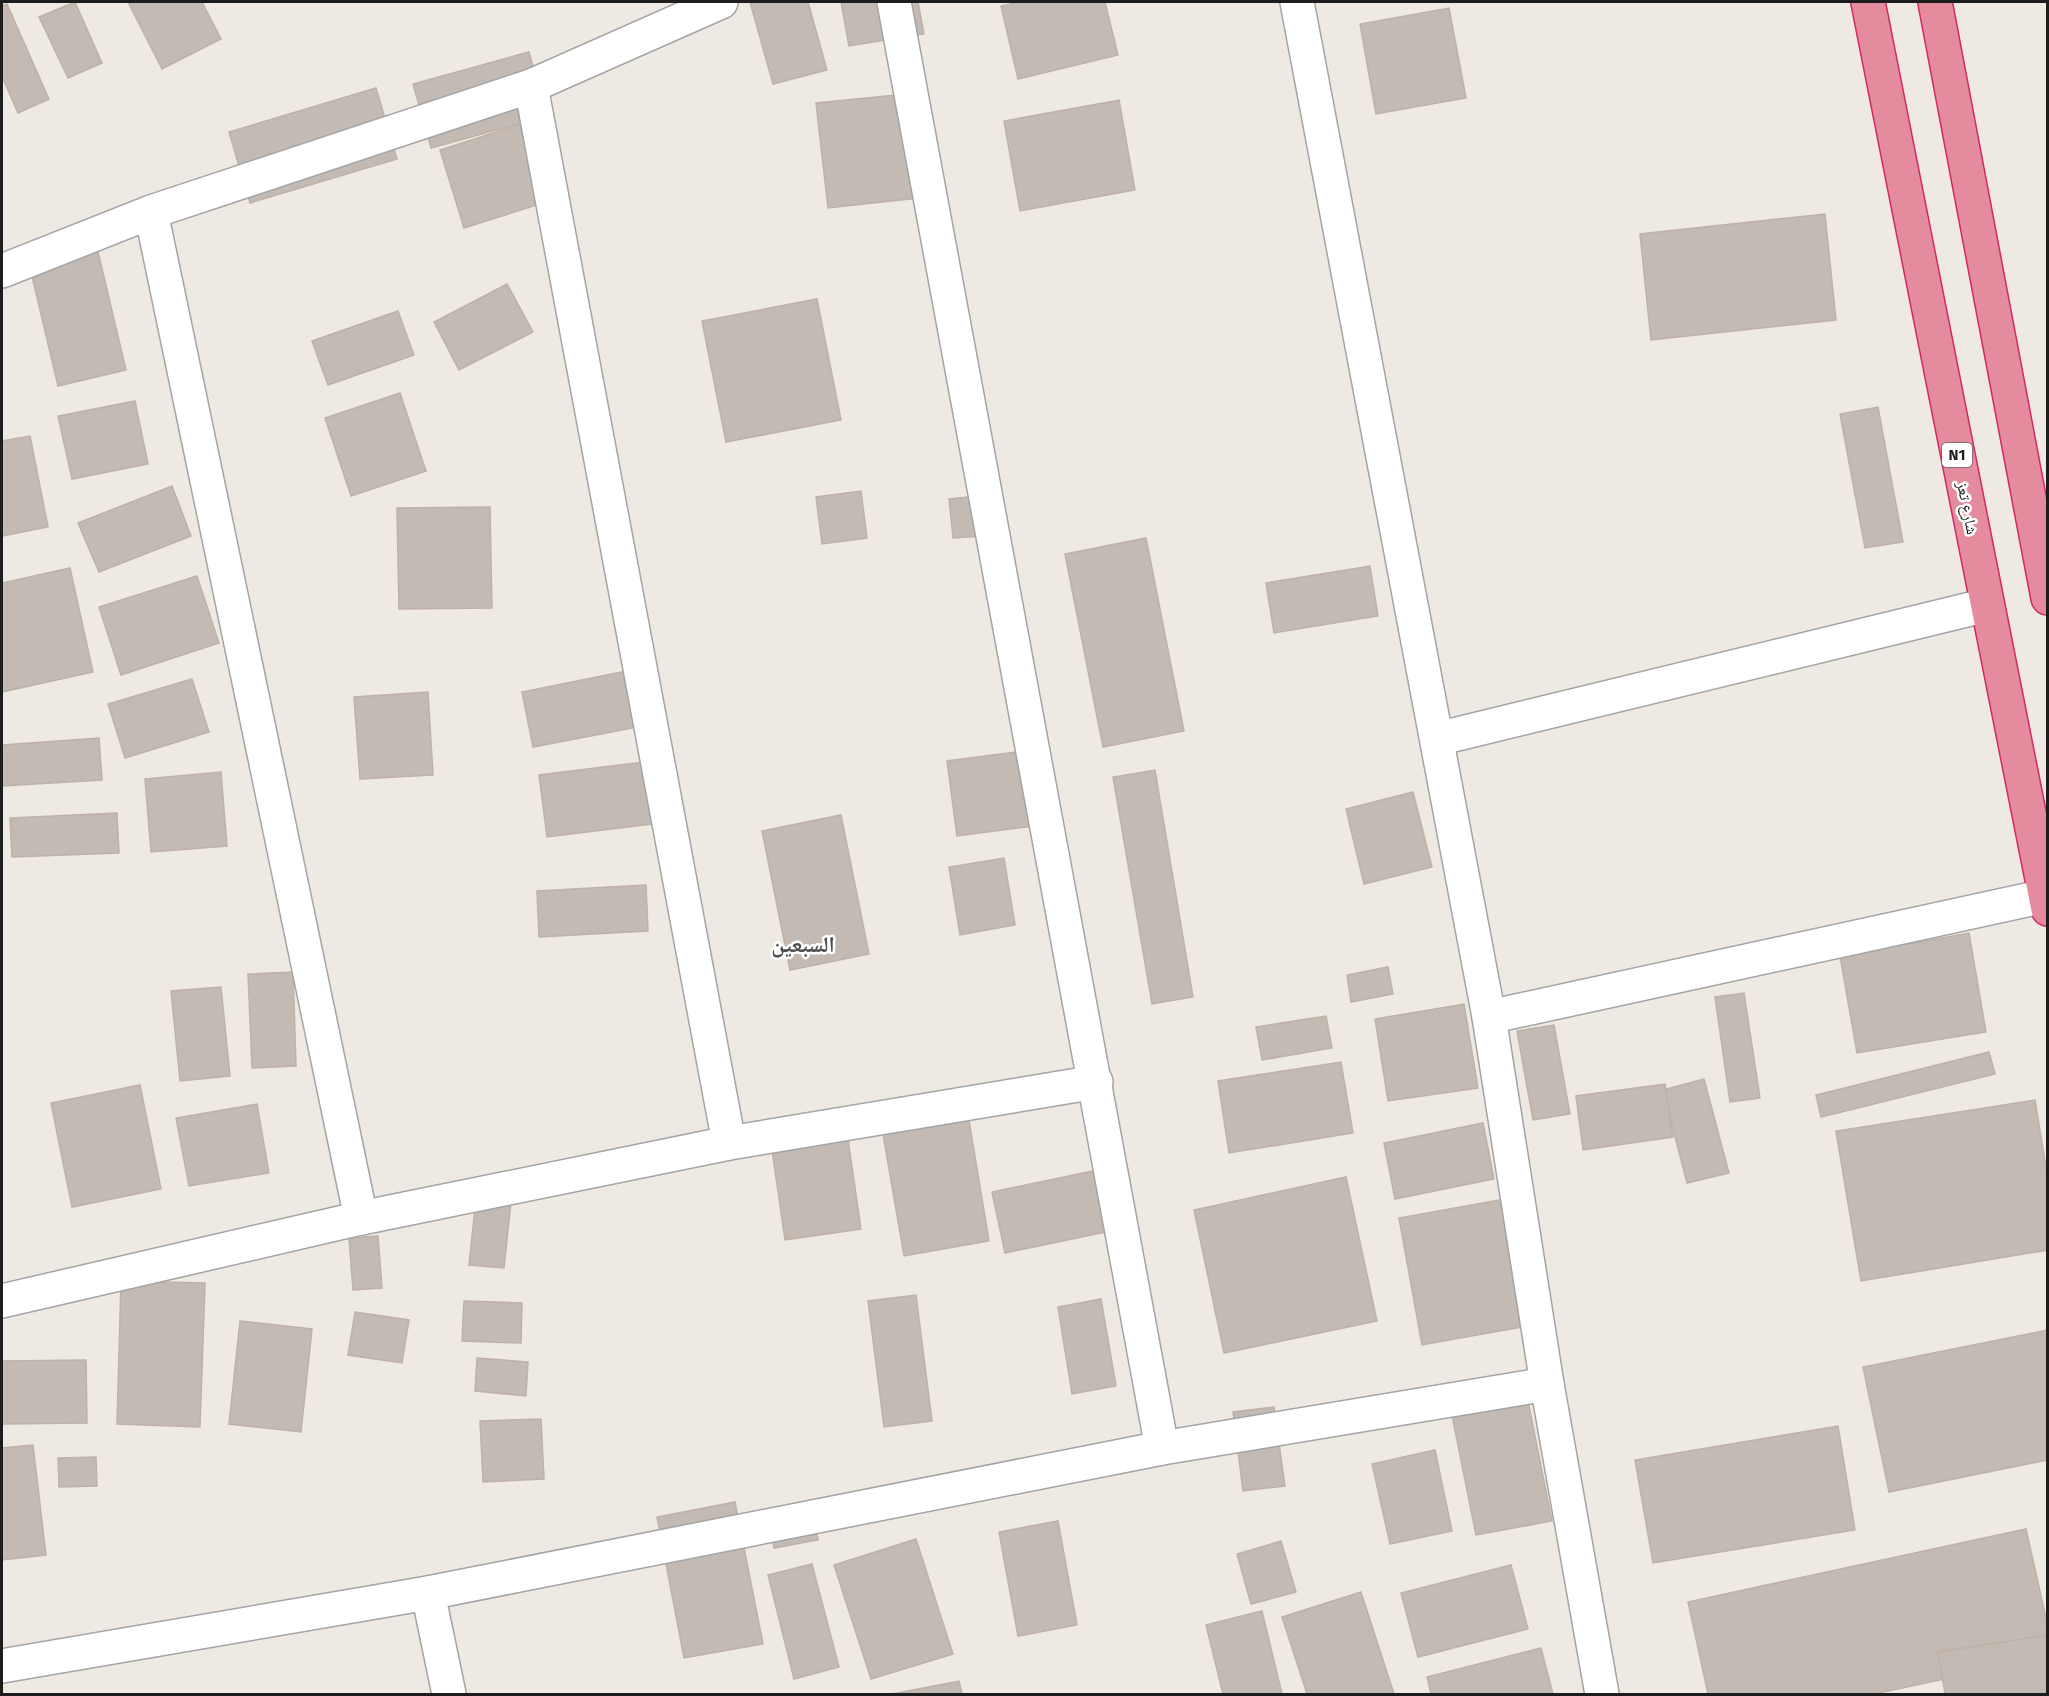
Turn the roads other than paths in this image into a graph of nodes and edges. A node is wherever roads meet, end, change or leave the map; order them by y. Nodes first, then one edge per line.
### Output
1 (721, 2) edge
2 (894, 2) edge
3 (1297, 2) edge
4 (1869, 2) edge
5 (1935, 2) edge
6 (531, 86) junction
7 (151, 212) junction
8 (2, 271) edge
9 (2048, 598) edge
10 (1987, 605) junction
11 (1437, 739) junction
12 (2046, 903) edge
13 (1489, 1017) junction
14 (1096, 1082) junction
15 (729, 1143) junction
16 (361, 1218) junction
17 (2, 1301) edge
18 (1547, 1384) junction
19 (1162, 1448) junction
20 (428, 1593) junction
21 (2, 1666) edge
22 (449, 1695) edge
23 (1602, 1695) edge

1 - 6 street
2 - 14 street
3 - 11 street
4 - 10 highway, شارع تعز / N1
5 - 9 highway
6 - 7 street
6 - 15 street
7 - 8 street
7 - 16 street
10 - 11 street
10 - 12 highway, شارع تعز / N1
11 - 13 street
12 - 13 street
13 - 18 street
14 - 15 street
14 - 19 street
15 - 16 street
16 - 17 street
18 - 19 street
18 - 23 street
19 - 20 street
20 - 21 street
20 - 22 street

